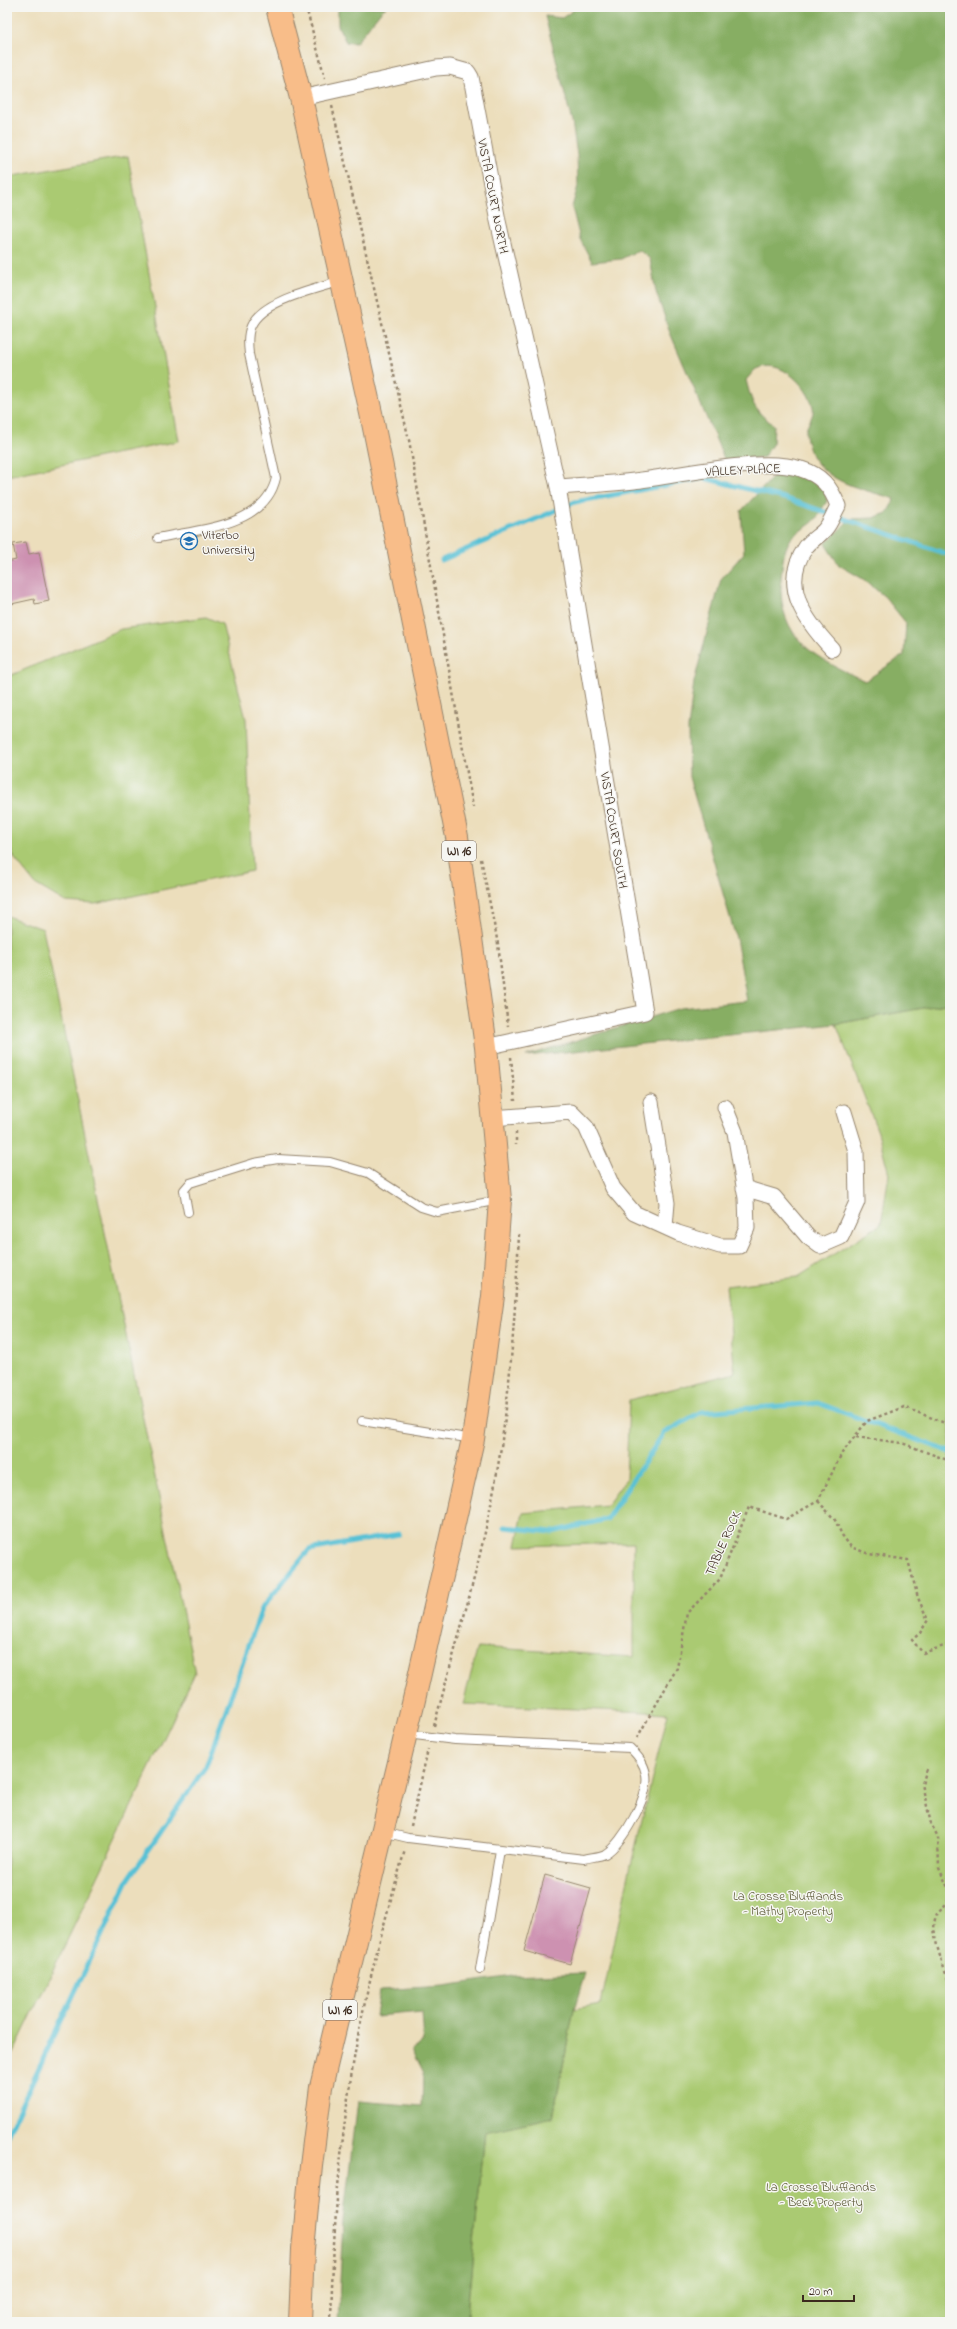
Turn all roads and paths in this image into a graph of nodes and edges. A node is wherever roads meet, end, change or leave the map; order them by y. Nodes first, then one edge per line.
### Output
1 (277, 7) edge
2 (306, 7) edge
3 (328, 92) junction
4 (301, 98) junction
5 (342, 281) junction
6 (558, 486) junction
7 (158, 538) dead end
8 (832, 649) dead end
9 (473, 809) dead end
10 (481, 856) dead end
11 (510, 1042) junction
12 (486, 1047) junction
13 (650, 1102) dead end
14 (724, 1108) dead end
15 (844, 1112) dead end
16 (516, 1116) junction
17 (492, 1118) junction
18 (516, 1153) dead end
19 (744, 1188) junction
20 (500, 1200) junction
21 (188, 1212) dead end
22 (665, 1227) junction
23 (519, 1232) dead end
24 (362, 1421) dead end
25 (950, 1425) edge
26 (855, 1437) junction
27 (473, 1439) junction
28 (950, 1461) edge
29 (818, 1501) junction
30 (950, 1644) edge
31 (406, 1734) junction
32 (431, 1738) junction
33 (630, 1748) junction
34 (927, 1769) dead end
35 (382, 1832) junction
36 (408, 1838) junction
37 (500, 1850) junction
38 (950, 1893) edge
39 (480, 1969) dead end
40 (950, 1986) edge
41 (300, 2322) edge
42 (331, 2322) edge

1 - 4 main road, WI 16
2 - 3 path
3 - 4 street, VISTA COURT NORTH
3 - 6 street, VISTA COURT NORTH
3 - 9 path
4 - 5 main road, WI 16
5 - 7 lane
5 - 12 main road, WI 16
6 - 8 street, VALLEY PLACE
6 - 11 street, VISTA COURT SOUTH
10 - 11 path
11 - 12 street, VISTA COURT SOUTH
11 - 16 path
12 - 17 main road, WI 16
13 - 22 street
14 - 19 street
15 - 19 street
16 - 17 street
16 - 18 path
16 - 22 street
17 - 20 main road, WI 16
19 - 22 street
20 - 21 lane
20 - 27 main road, WI 16
23 - 32 path
24 - 27 lane
25 - 26 path
26 - 28 path
26 - 29 path
27 - 31 main road, WI 16
29 - 30 path
29 - 33 path, TABLE ROCK
31 - 32 lane
31 - 35 main road, WI 16
32 - 33 lane
32 - 36 path
33 - 37 lane
34 - 38 path
35 - 36 lane
35 - 41 main road, WI 16
36 - 37 lane
36 - 42 path
37 - 39 lane
38 - 40 path

